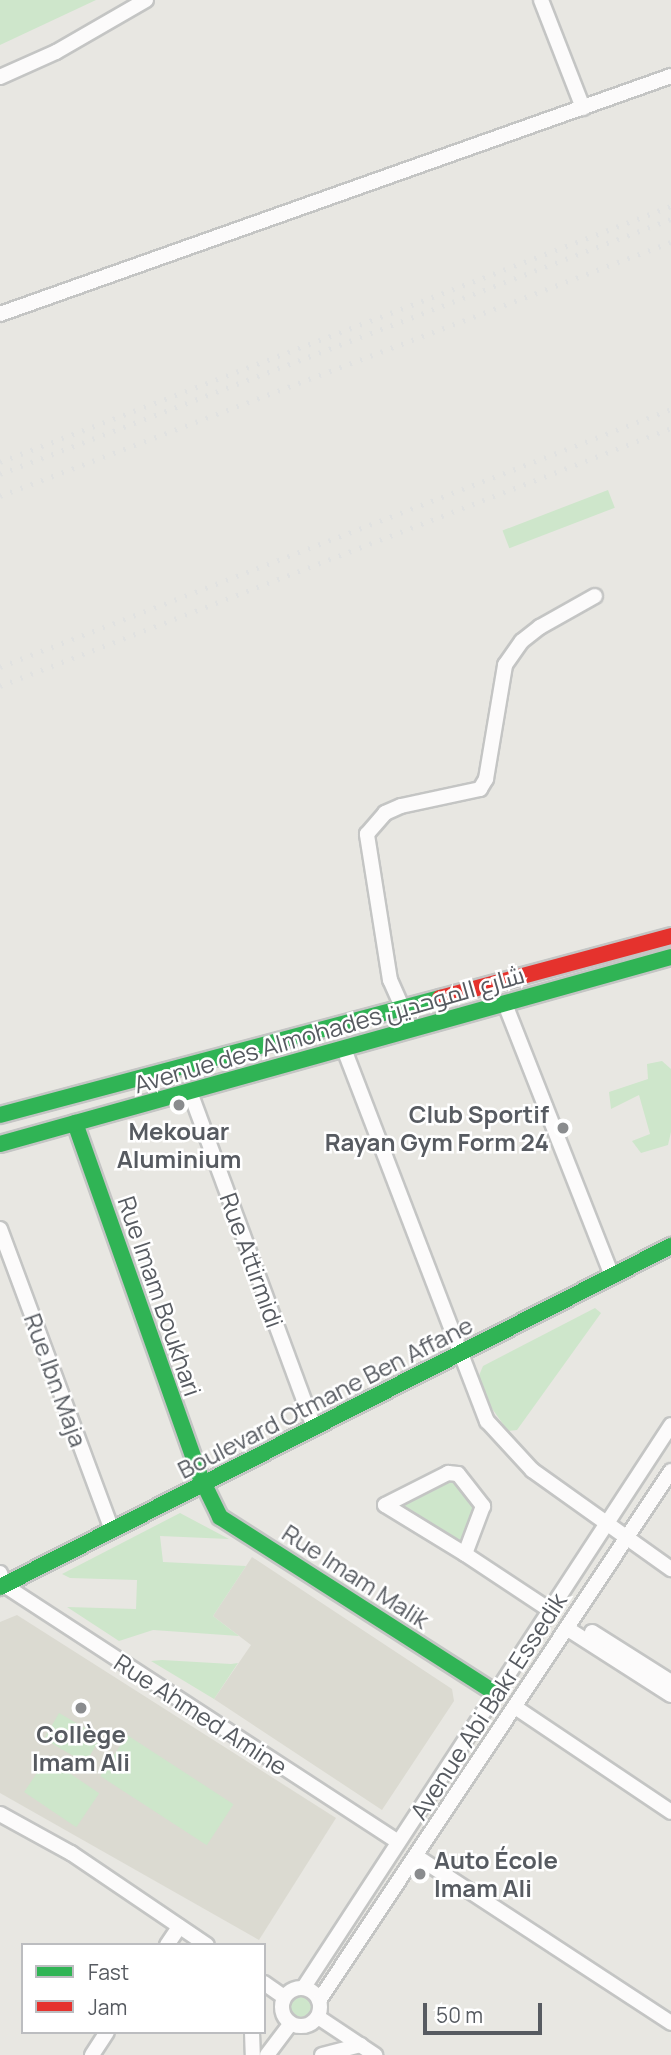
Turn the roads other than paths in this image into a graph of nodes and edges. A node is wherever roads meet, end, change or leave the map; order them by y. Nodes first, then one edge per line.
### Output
1 (146, 0) edge
2 (541, 0) edge
3 (671, 76) edge
4 (0, 77) edge
5 (583, 108) junction
6 (0, 314) edge
7 (595, 596) dead end
8 (671, 936) edge
9 (671, 957) edge
10 (505, 1004) junction
11 (403, 1009) junction
12 (344, 1049) junction
13 (190, 1092) junction
14 (0, 1115) edge
15 (75, 1123) junction
16 (0, 1144) edge
17 (0, 1229) edge
18 (671, 1246) edge
19 (612, 1276) junction
20 (459, 1354) junction
21 (671, 1425) edge
22 (314, 1428) junction
23 (671, 1471) edge
24 (203, 1485) junction
25 (605, 1527) junction
26 (113, 1530) junction
27 (626, 1540) junction
28 (466, 1554) junction
29 (671, 1569) edge
30 (1, 1582) edge
31 (551, 1611) junction
32 (571, 1624) junction
33 (671, 1682) edge
34 (497, 1694) junction
35 (671, 1695) edge
36 (515, 1707) junction
37 (671, 1812) edge
38 (0, 1814) edge
39 (398, 1842) junction
40 (416, 1856) junction
41 (179, 1927) junction
42 (168, 1943) edge
43 (204, 1943) edge
44 (266, 1984) edge
45 (304, 1987) junction
46 (284, 1997) junction
47 (320, 1999) junction
48 (318, 2017) junction
49 (671, 2023) edge
50 (290, 2024) junction
51 (106, 2034) edge
52 (252, 2034) edge
53 (361, 2045) junction
54 (92, 2055) edge
55 (253, 2055) edge
56 (267, 2055) edge
57 (322, 2055) edge
58 (375, 2055) edge

1 - 4 street
2 - 5 street
3 - 5 street
5 - 6 street
7 - 11 street
8 - 11 street, Avenue des Almohades شارع الموحدين
9 - 10 street, Avenue des Almohades شارع الموحدين
10 - 12 street, Avenue des Almohades شارع الموحدين
10 - 19 street
11 - 14 street, Avenue des Almohades شارع الموحدين
12 - 13 street, Avenue des Almohades شارع الموحدين
12 - 20 street
13 - 15 street, Avenue des Almohades شارع الموحدين
13 - 22 street, Rue Attirmidi
15 - 16 street, Avenue des Almohades شارع الموحدين
15 - 24 street, Rue Imam Boukhari
17 - 26 street, Rue Ibn Maja
18 - 19 street, Boulevard Otmane Ben Affane
19 - 20 street, Boulevard Otmane Ben Affane
20 - 22 street, Boulevard Otmane Ben Affane
20 - 25 street
21 - 25 street, Avenue Abi Bakr Essedik
22 - 24 street, Boulevard Otmane Ben Affane
23 - 27 street, Avenue Abi Bakr Essedik
24 - 26 street, Boulevard Otmane Ben Affane
24 - 34 street, Rue Imam Malik
25 - 27 street
25 - 31 street, Avenue Abi Bakr Essedik
26 - 30 street, Boulevard Otmane Ben Affane
27 - 29 street
27 - 32 street, Avenue Abi Bakr Essedik
28 - 28 street
28 - 31 street
30 - 39 street, Rue Ahmed Amine
31 - 34 street, Avenue Abi Bakr Essedik
32 - 33 street
32 - 35 street
32 - 36 street, Avenue Abi Bakr Essedik
34 - 39 street, Avenue Abi Bakr Essedik
36 - 37 street
36 - 40 street, Avenue Abi Bakr Essedik
38 - 41 street
39 - 45 street, Avenue Abi Bakr Essedik
40 - 47 street, Avenue Abi Bakr Essedik
40 - 49 street
41 - 42 street
41 - 43 street
44 - 46 street
45 - 46 street
45 - 47 street
46 - 50 street
47 - 48 street
48 - 50 street
48 - 53 street
50 - 56 street
51 - 54 street
52 - 55 street
53 - 57 street
53 - 58 street

